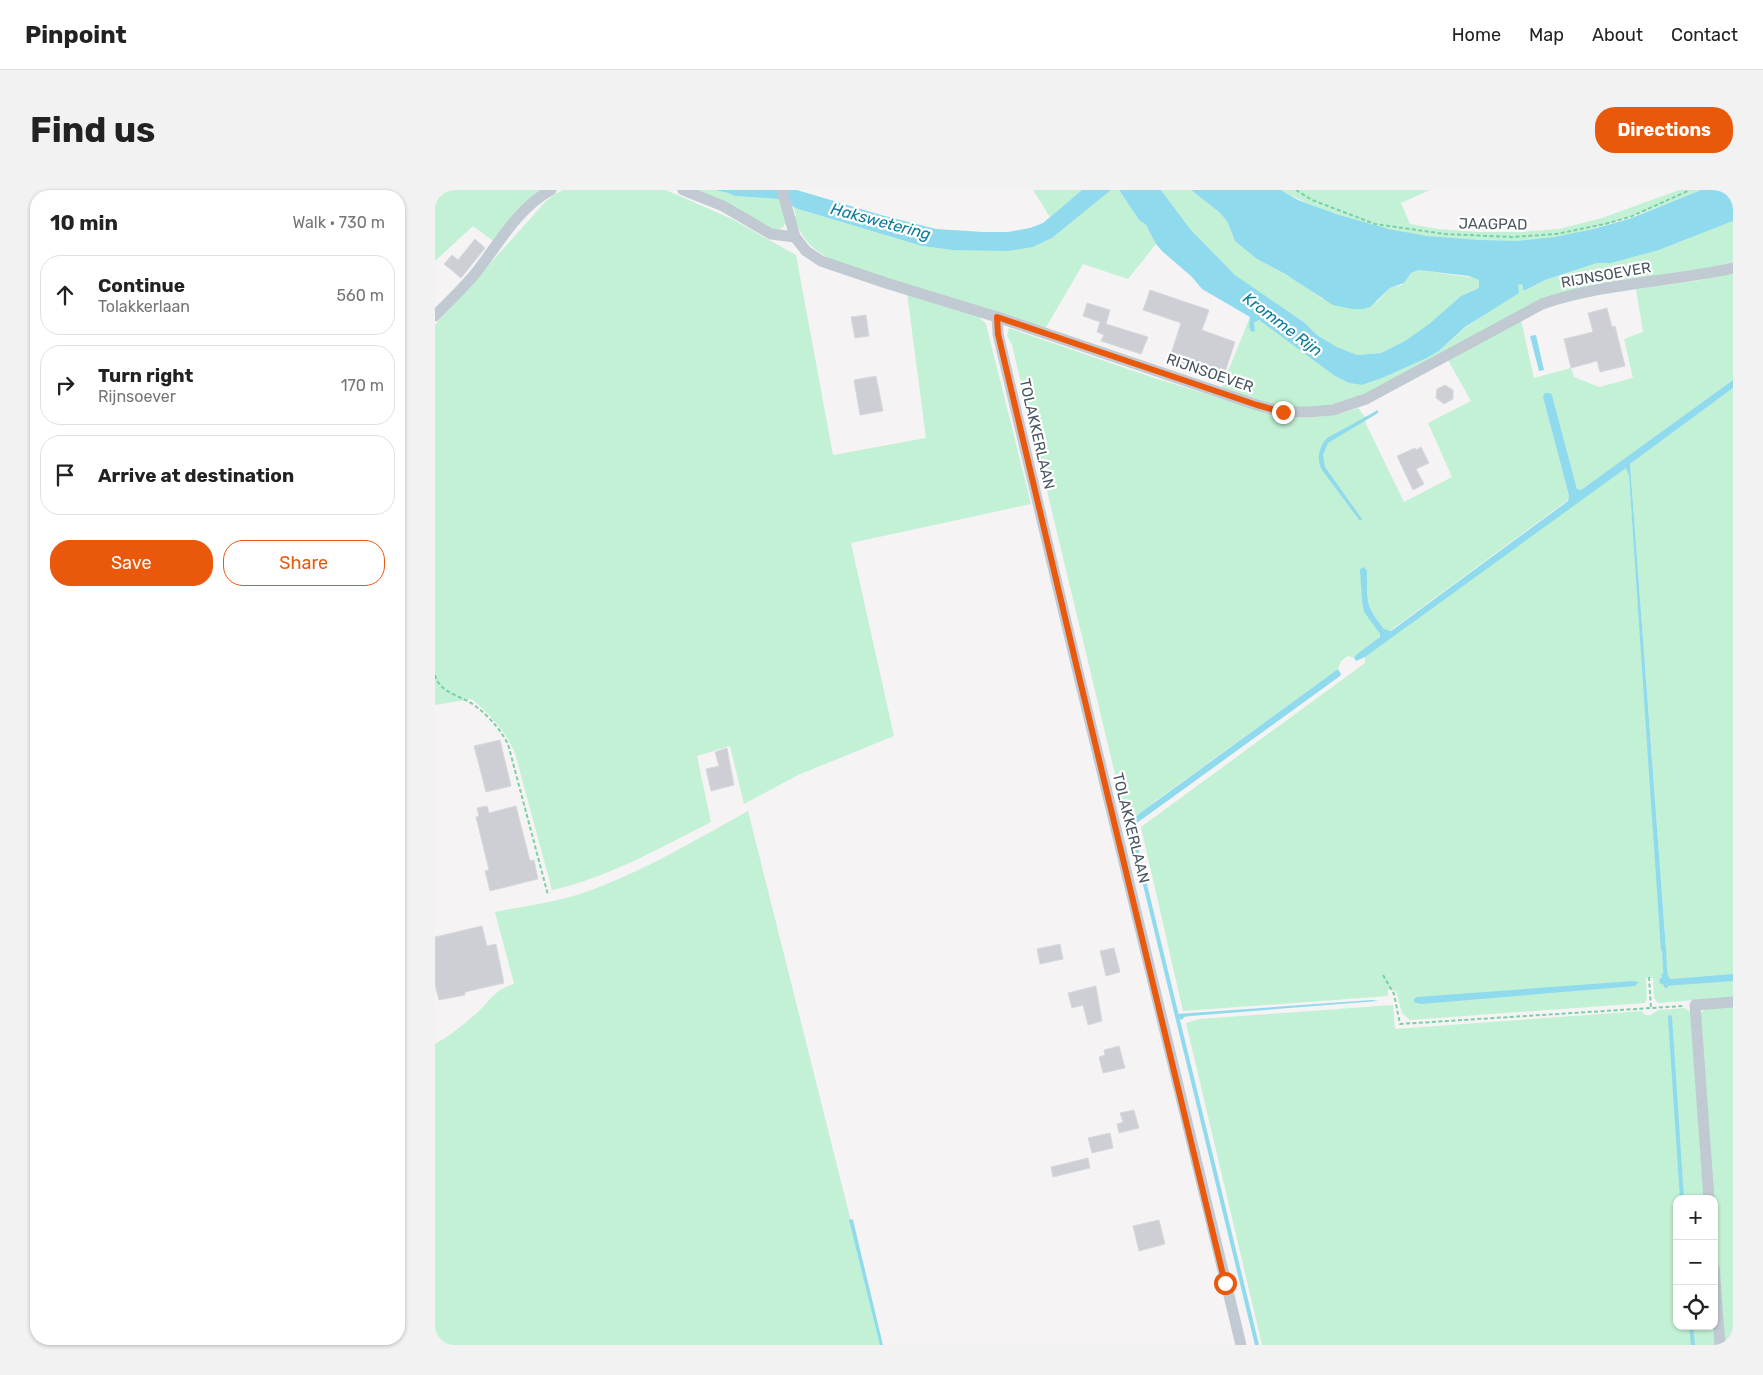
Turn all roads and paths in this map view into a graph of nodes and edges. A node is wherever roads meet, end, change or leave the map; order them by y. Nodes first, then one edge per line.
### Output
1 (551, 190) edge
2 (683, 190) edge
3 (783, 190) edge
4 (1295, 190) edge
5 (1689, 190) edge
6 (795, 237) junction
7 (1733, 268) edge
8 (435, 316) edge
9 (997, 317) junction
10 (435, 675) edge
11 (548, 895) dead end
12 (1383, 975) dead end
13 (1649, 978) dead end
14 (1733, 1002) edge
15 (1695, 1005) junction
16 (1651, 1008) junction
17 (1709, 1195) edge
18 (1715, 1285) edge
19 (1241, 1345) edge
20 (1720, 1345) edge

1 - 8 street
2 - 6 street
3 - 6 street
4 - 5 path, JAAGPAD
6 - 9 street, RIJNSOEVER
7 - 9 street, RIJNSOEVER
9 - 19 street, TOLAKKERLAAN
10 - 11 path
12 - 16 path
13 - 16 path
14 - 15 street
15 - 16 path
15 - 17 street
18 - 20 street

